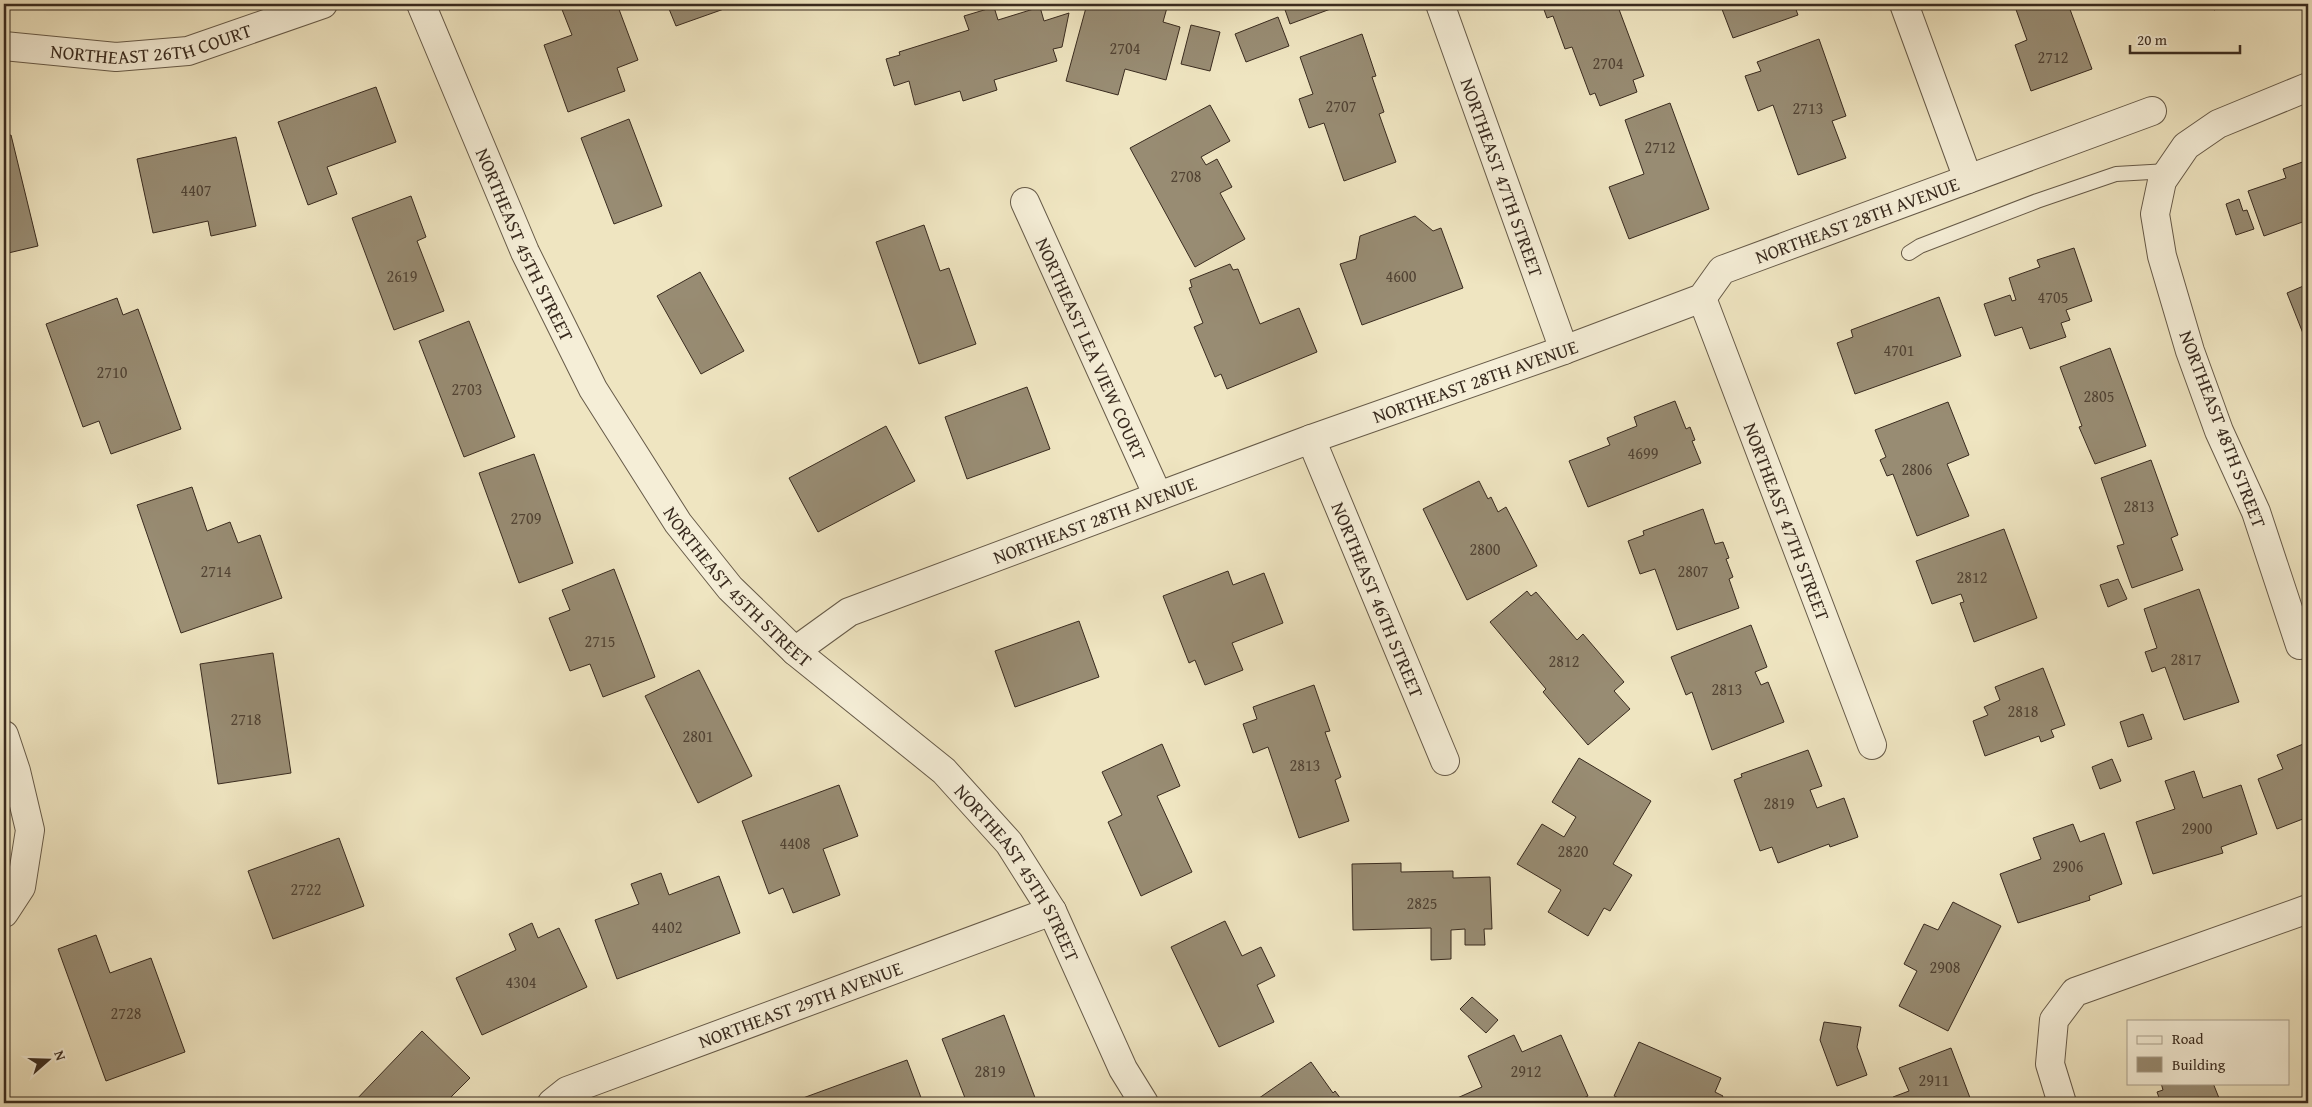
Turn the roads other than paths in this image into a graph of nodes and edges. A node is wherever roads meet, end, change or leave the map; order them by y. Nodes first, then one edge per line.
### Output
1 (323, 4) edge
2 (421, 4) edge
3 (1440, 4) edge
4 (1904, 4) edge
5 (4, 46) edge
6 (2308, 86) edge
7 (2152, 111) dead end
8 (2166, 176) junction
9 (1968, 180) junction
10 (1025, 202) dead end
11 (1909, 253) dead end
12 (1702, 298) junction
13 (1564, 350) junction
14 (1311, 439) junction
15 (1158, 496) junction
16 (2300, 645) dead end
17 (795, 651) junction
18 (4, 735) edge
19 (1872, 745) dead end
20 (1445, 760) dead end
21 (2308, 909) edge
22 (1052, 911) junction
23 (4, 913) edge
24 (552, 1103) edge
25 (1144, 1103) edge
26 (2062, 1103) edge

1 - 5 street, NORTHEAST 26TH COURT
2 - 17 street, NORTHEAST 45TH STREET
3 - 13 street, NORTHEAST 47TH STREET
4 - 9 street
6 - 8 street
7 - 9 street, NORTHEAST 28TH AVENUE
8 - 11 lane
8 - 16 street, NORTHEAST 48TH STREET
9 - 12 street, NORTHEAST 28TH AVENUE
10 - 15 street, NORTHEAST LEA VIEW COURT
12 - 13 street, NORTHEAST 28TH AVENUE
12 - 19 street, NORTHEAST 47TH STREET
13 - 14 street, NORTHEAST 28TH AVENUE
14 - 15 street, NORTHEAST 28TH AVENUE
14 - 20 street, NORTHEAST 46TH STREET
15 - 17 street, NORTHEAST 28TH AVENUE
17 - 22 street, NORTHEAST 45TH STREET
18 - 23 street
21 - 26 street
22 - 24 street, NORTHEAST 29TH AVENUE
22 - 25 street, NORTHEAST 45TH STREET

